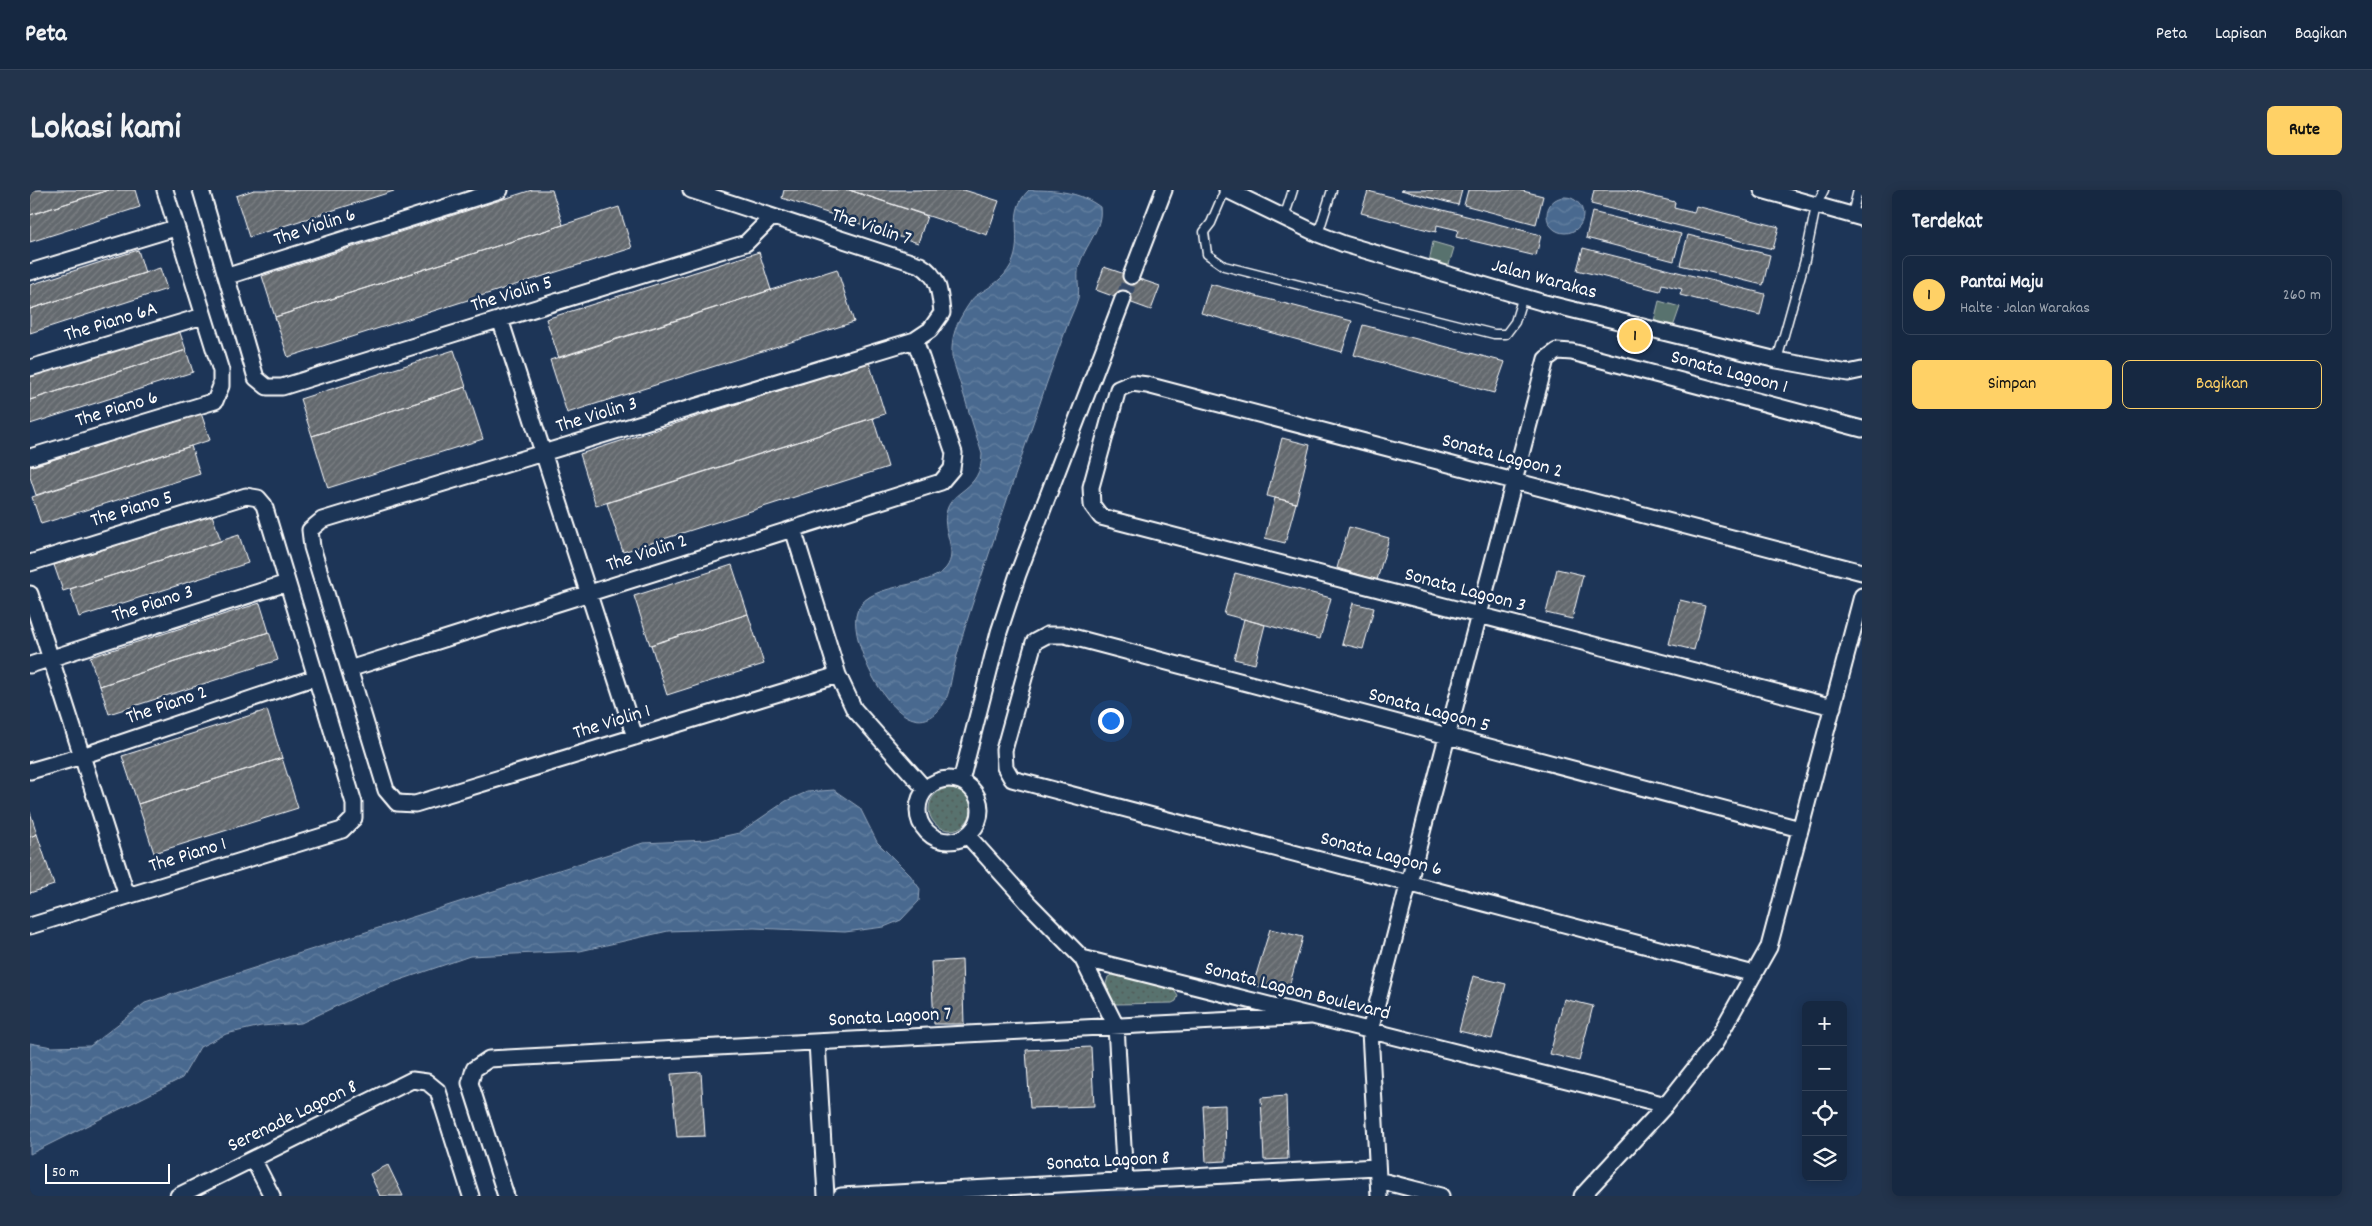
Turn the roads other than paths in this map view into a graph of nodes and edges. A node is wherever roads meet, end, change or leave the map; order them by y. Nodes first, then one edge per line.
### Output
1 (164, 190) edge
2 (201, 190) edge
3 (500, 190) edge
4 (691, 190) edge
5 (1164, 190) edge
6 (1226, 190) edge
7 (1294, 190) edge
8 (1323, 190) edge
9 (1762, 190) edge
10 (1824, 190) edge
11 (1858, 190) edge
12 (1862, 191) edge
13 (1332, 192) edge
14 (1245, 194) edge
15 (1816, 206) junction
16 (772, 217) junction
17 (1857, 217) edge
18 (1284, 218) junction
19 (175, 228) junction
20 (1318, 234) junction
21 (30, 272) edge
22 (228, 276) junction
23 (1131, 276) tunnel mouth
24 (1522, 296) junction
25 (1122, 300) tunnel mouth
26 (203, 316) junction
27 (500, 319) junction
28 (915, 340) junction
29 (1778, 360) junction
30 (30, 368) edge
31 (1862, 370) edge
32 (1862, 429) edge
33 (543, 453) junction
34 (30, 457) edge
35 (1514, 481) junction
36 (1092, 505) joint
37 (794, 529) junction
38 (30, 563) edge
39 (1862, 572) edge
40 (287, 583) junction
41 (30, 594) edge
42 (588, 594) junction
43 (1862, 596) edge
44 (1478, 615) junction
45 (51, 659) junction
46 (30, 665) edge
47 (349, 669) junction
48 (838, 675) junction
49 (316, 678) junction
50 (1833, 707) junction
51 (1447, 736) junction
52 (634, 737) junction
53 (82, 756) junction
54 (1005, 767) joint
55 (30, 771) edge
56 (961, 781) junction
57 (925, 790) junction
58 (1800, 829) junction
59 (967, 835) junction
60 (1408, 883) junction
61 (127, 896) junction
62 (30, 926) edge
63 (1082, 958) junction
64 (1754, 974) junction
65 (1311, 1016) junction
66 (1116, 1026) junction
67 (1370, 1031) junction
68 (817, 1042) junction
69 (1666, 1105) junction
70 (253, 1159) junction
71 (1378, 1174) junction
72 (1125, 1181) junction
73 (178, 1196) edge
74 (272, 1196) edge
75 (471, 1196) edge
76 (506, 1196) edge
77 (826, 1196) edge
78 (842, 1196) edge
79 (1379, 1196) edge
80 (1441, 1196) edge
81 (1582, 1196) edge

1 - 19 street
2 - 22 street
3 - 22 street, The Violin 6
4 - 16 street, The Violin 7
5 - 23 street
6 - 14 street, Jalan Warakas
6 - 24 lane
7 - 18 lane
8 - 13 lane
9 - 15 street
10 - 15 lane
11 - 12 lane
11 - 17 lane
13 - 20 lane
14 - 18 street, Jalan Warakas
15 - 17 street
15 - 29 lane
16 - 27 street, The Violin 5
16 - 28 street, The Violin 7
18 - 20 street, Jalan Warakas
19 - 21 street
19 - 26 street
20 - 24 street, Jalan Warakas
22 - 27 street, The Violin 5
24 - 29 street, Jalan Warakas
25 - 56 street
26 - 30 street, The Piano 6A
26 - 34 street, The Piano 6
27 - 33 street
28 - 33 street, The Violin 3
28 - 37 street, The Violin 2
29 - 31 street, Jalan Warakas
32 - 35 street, Sonata Lagoon 1
33 - 42 street
33 - 47 street, The Violin 3
35 - 36 street, Sonata Lagoon 2
35 - 39 street, Sonata Lagoon 2
35 - 44 street
36 - 44 street, Sonata Lagoon 3
37 - 42 street, The Violin 2
37 - 48 street
38 - 40 street, The Piano 5
40 - 45 street, The Piano 3
40 - 49 street
41 - 45 street
42 - 47 street, The Violin 2
42 - 52 street
43 - 50 street
44 - 50 street, Sonata Lagoon 3
44 - 51 street
45 - 46 street, The Piano 3
45 - 53 street
47 - 52 street, The Violin 1
48 - 52 street, The Violin 1
48 - 57 street
49 - 53 street, The Piano 2
49 - 61 street, The Piano 1
50 - 58 street
51 - 54 street, Sonata Lagoon 5
51 - 58 street, Sonata Lagoon 5
51 - 60 street
53 - 55 street, The Piano 2
53 - 61 street
54 - 60 street, Sonata Lagoon 6
56 - 57 street
56 - 59 street
57 - 59 street
58 - 64 street
59 - 63 street
60 - 64 street, Sonata Lagoon 6
60 - 67 street
61 - 62 street, The Piano 1
63 - 65 street, Sonata Lagoon Boulevard
63 - 66 street
64 - 69 street
65 - 66 street, Sonata Lagoon 7
65 - 67 street, Sonata Lagoon Boulevard
66 - 68 street, Sonata Lagoon 7
66 - 72 street
67 - 69 street, Sonata Lagoon Boulevard
67 - 71 street
68 - 76 street, Sonata Lagoon 7
68 - 77 street
69 - 81 street
70 - 73 street, Serenade Lagoon 8
70 - 74 street
70 - 75 street, Serenade Lagoon 8
71 - 72 street, Sonata Lagoon 8
71 - 79 street
71 - 80 street, Sonata Lagoon 8
72 - 78 street, Sonata Lagoon 8

